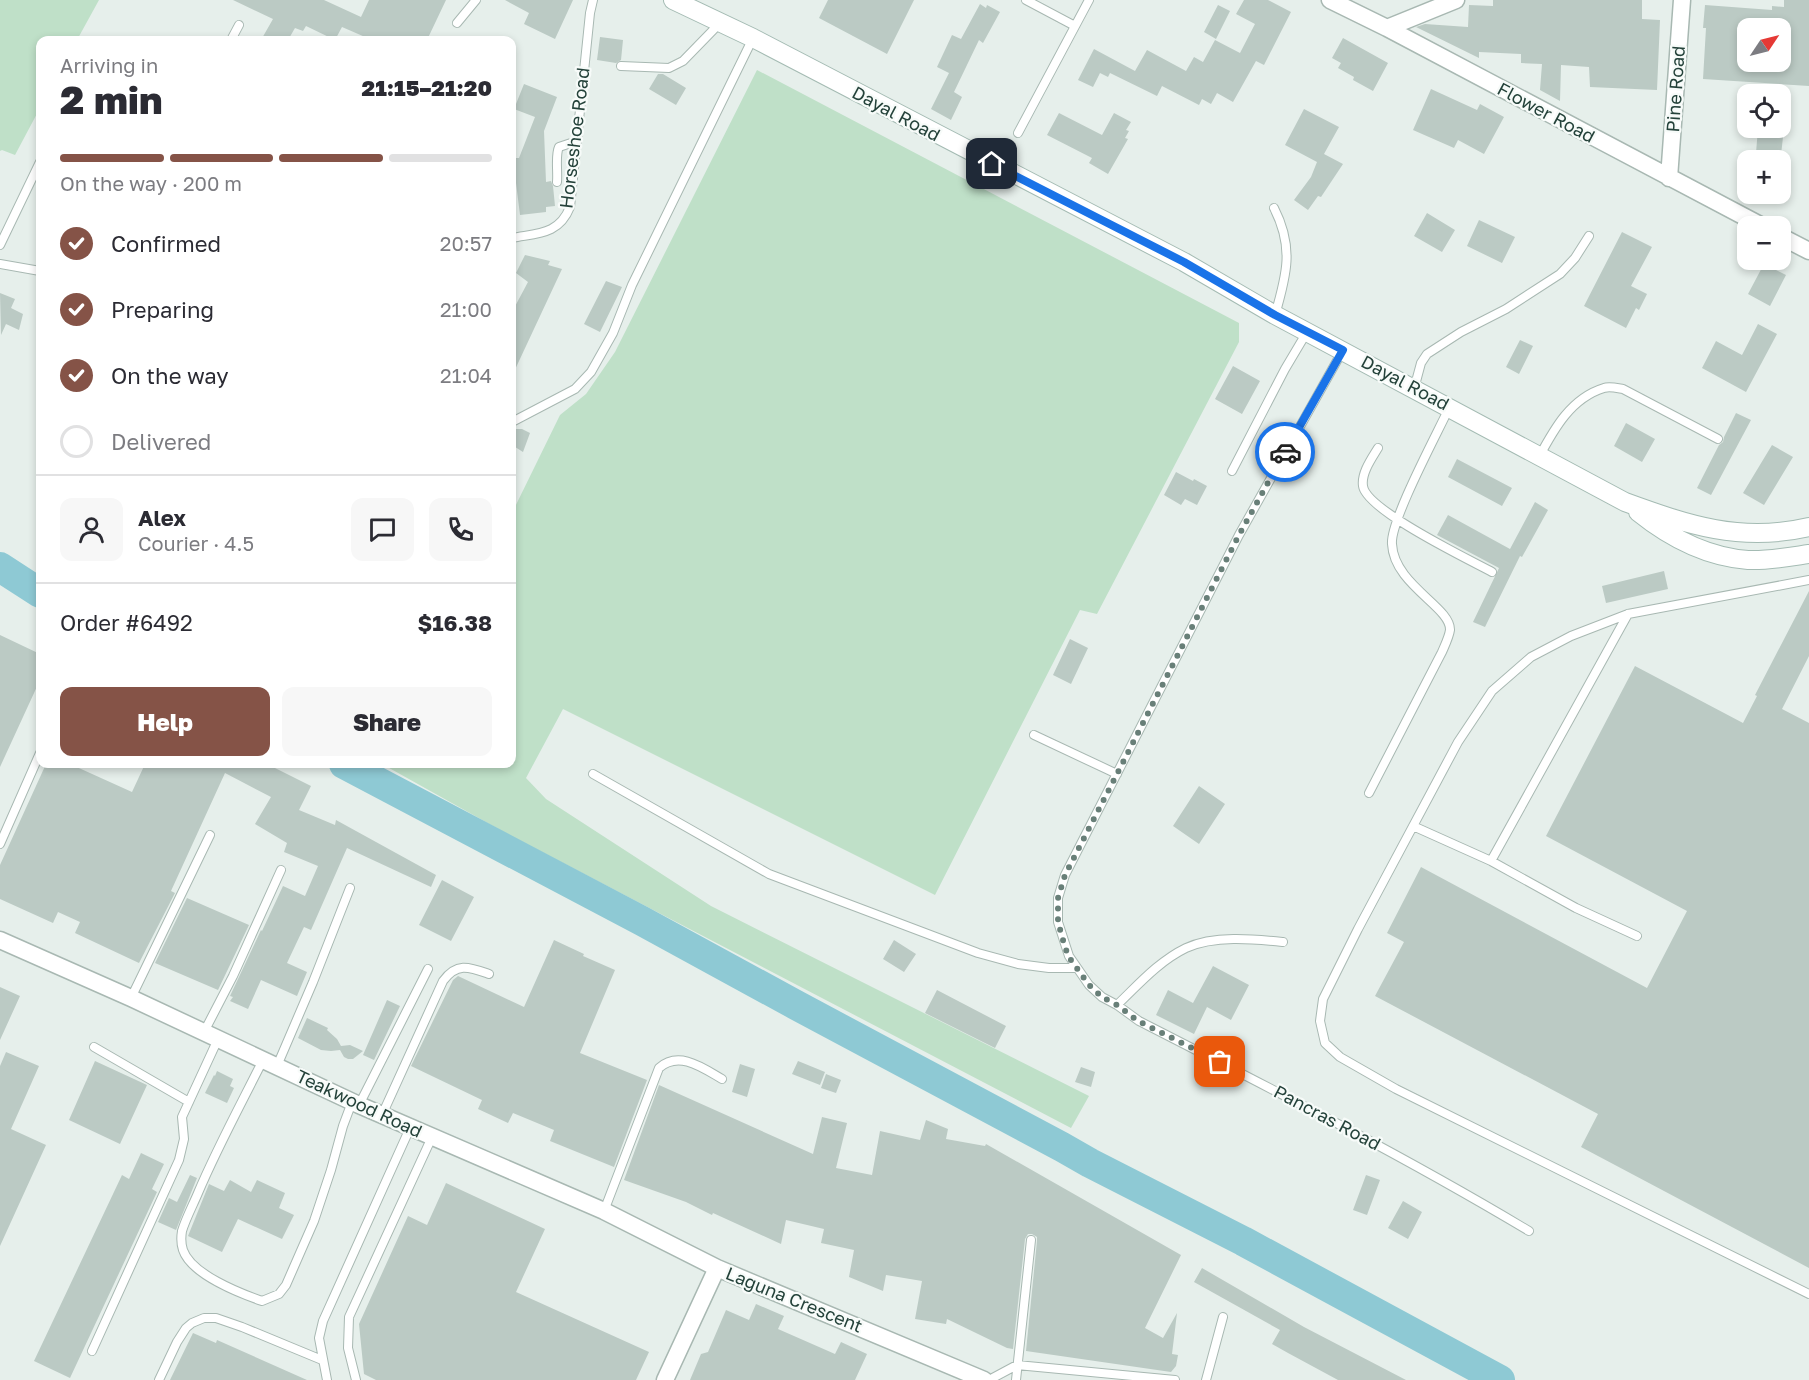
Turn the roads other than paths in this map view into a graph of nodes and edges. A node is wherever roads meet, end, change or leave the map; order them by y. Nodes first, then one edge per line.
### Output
1 (476, 0) edge
2 (593, 0) edge
3 (673, 0) edge
4 (1026, 0) edge
5 (1089, 0) edge
6 (1330, 0) edge
7 (1456, 0) edge
8 (1682, 0) edge
9 (720, 22) junction
10 (457, 23) dead end
11 (239, 25) dead end
12 (1075, 26) junction
13 (1387, 28) junction
14 (233, 36) edge
15 (753, 38) junction
16 (621, 66) dead end
17 (1018, 133) dead end
18 (577, 141) junction
19 (36, 170) edge
20 (1669, 178) junction
21 (557, 182) dead end
22 (1274, 208) dead end
23 (1743, 216) edge
24 (1589, 236) dead end
25 (516, 237) edge
26 (1791, 242) edge
27 (0, 245) edge
28 (1809, 251) edge
29 (0, 264) edge
30 (36, 270) edge
31 (1275, 315) junction
32 (1307, 332) junction
33 (1343, 350) junction
34 (1414, 389) junction
35 (1450, 407) junction
36 (516, 420) edge
37 (1718, 439) dead end
38 (1378, 448) dead end
39 (1539, 457) junction
40 (1232, 471) dead end
41 (1624, 502) junction
42 (1398, 520) junction
43 (1809, 527) edge
44 (1809, 554) edge
45 (1492, 572) dead end
46 (1809, 580) edge
47 (1628, 614) junction
48 (1034, 735) dead end
49 (36, 762) edge
50 (593, 774) dead end
51 (1117, 774) junction
52 (1369, 792) dead end
53 (1413, 826) junction
54 (210, 835) dead end
55 (0, 844) edge
56 (1491, 861) junction
57 (281, 870) dead end
58 (350, 888) dead end
59 (1637, 936) dead end
60 (0, 940) edge
61 (1283, 942) dead end
62 (1077, 968) junction
63 (428, 969) dead end
64 (489, 974) dead end
65 (131, 998) junction
66 (1117, 1005) junction
67 (211, 1036) junction
68 (94, 1047) dead end
69 (270, 1063) junction
70 (722, 1078) dead end
71 (189, 1102) junction
72 (356, 1104) junction
73 (382, 1115) junction
74 (411, 1128) junction
75 (432, 1137) junction
76 (604, 1211) junction
77 (1529, 1231) dead end
78 (1031, 1240) dead end
79 (717, 1268) junction
80 (1809, 1294) edge
81 (1223, 1317) dead end
82 (92, 1351) dead end
83 (322, 1360) junction
84 (1017, 1365) junction
85 (1005, 1372) junction
86 (159, 1380) edge
87 (327, 1380) edge
88 (356, 1380) edge
89 (665, 1380) edge
90 (984, 1380) edge
91 (989, 1380) edge
92 (1012, 1380) edge
93 (1016, 1380) edge
94 (1175, 1380) edge
95 (1206, 1380) edge

1 - 10 lane
2 - 18 lane, Horseshoe Road
3 - 9 street, Dayal Road
4 - 12 lane
5 - 12 lane
6 - 13 street, Flower Road
7 - 13 street
8 - 20 street, Pine Road
9 - 15 street, Dayal Road
9 - 16 lane
11 - 14 lane
12 - 17 lane
13 - 20 street, Flower Road
15 - 31 street, Dayal Road
15 - 36 lane
18 - 21 lane
18 - 25 lane, Horseshoe Road
19 - 27 lane
20 - 23 street, Flower Road
22 - 31 lane
24 - 34 lane
26 - 28 street
29 - 30 lane
31 - 32 street, Dayal Road
32 - 33 street, Dayal Road
32 - 40 lane
33 - 34 street, Dayal Road
33 - 51 lane, Pancras Road
34 - 35 street, Dayal Road
35 - 39 street, Dayal Road
35 - 42 lane
37 - 39 lane
38 - 42 lane
39 - 41 street, Dayal Road
41 - 43 street, Dayal Road
41 - 44 street, Dayal Road
42 - 45 lane
42 - 52 lane
46 - 47 lane
47 - 53 lane
47 - 56 lane
48 - 51 lane
49 - 55 lane
50 - 62 lane
51 - 62 lane, Pancras Road
53 - 56 lane
53 - 80 lane
54 - 65 lane
56 - 59 lane
57 - 67 lane
58 - 69 lane
60 - 65 street, Teakwood Road
61 - 66 lane
62 - 66 lane, Pancras Road
63 - 72 lane
64 - 73 lane
65 - 67 street, Teakwood Road
66 - 77 lane, Pancras Road
67 - 69 street, Teakwood Road
67 - 71 lane
68 - 71 lane
69 - 72 street, Teakwood Road
69 - 72 lane
70 - 76 lane
71 - 82 lane
72 - 73 street, Teakwood Road
73 - 74 street, Teakwood Road
74 - 75 street, Teakwood Road
74 - 83 lane
75 - 76 street, Teakwood Road
75 - 88 lane
76 - 79 street, Teakwood Road
78 - 84 lane
79 - 89 street, Laguna Crescent
79 - 90 street, Laguna Crescent
81 - 95 lane
83 - 86 lane
83 - 87 lane
84 - 85 lane
84 - 93 lane
84 - 94 lane
85 - 91 lane
85 - 92 lane

